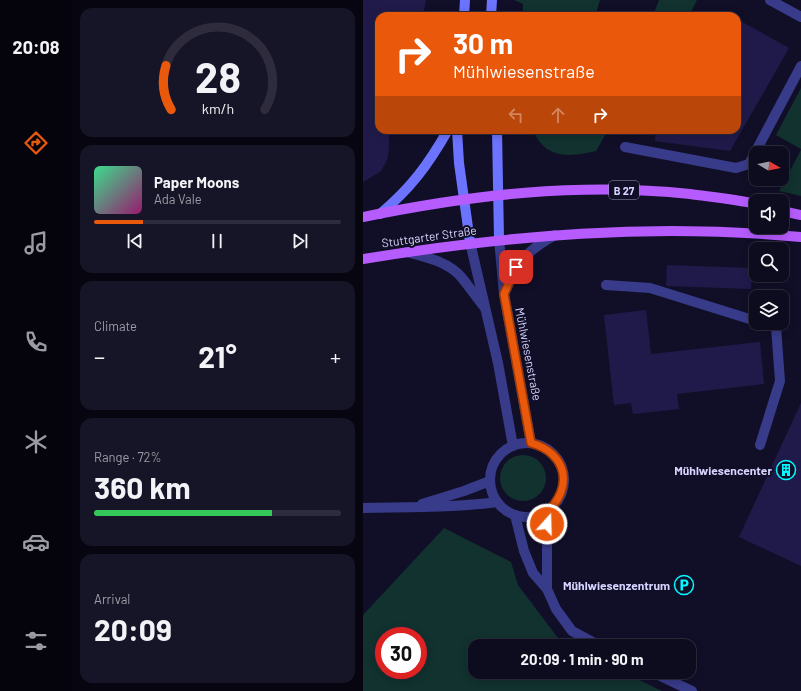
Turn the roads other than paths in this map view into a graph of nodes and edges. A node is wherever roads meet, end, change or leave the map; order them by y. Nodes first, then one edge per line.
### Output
1 (465, 0) edge
2 (492, 0) edge
3 (771, 0) edge
4 (464, 12) edge
5 (491, 12) edge
6 (801, 17) edge
7 (801, 66) edge
8 (445, 134) edge
9 (457, 134) edge
10 (495, 134) edge
11 (625, 147) dead end
12 (498, 195) junction
13 (464, 200) junction
14 (749, 203) edge
15 (789, 212) edge
16 (380, 214) junction
17 (801, 215) edge
18 (363, 217) edge
19 (556, 235) junction
20 (801, 237) edge
21 (499, 239) junction
22 (471, 242) junction
23 (406, 252) junction
24 (363, 259) edge
25 (606, 285) dead end
26 (504, 294) junction
27 (487, 311) junction
28 (749, 318) edge
29 (776, 330) edge
30 (531, 443) junction
31 (760, 445) dead end
32 (513, 446) junction
33 (490, 481) junction
34 (497, 502) junction
35 (414, 506) junction
36 (363, 508) edge
37 (547, 512) junction
38 (515, 516) junction
39 (547, 590) junction
40 (587, 639) edge
41 (667, 679) edge
42 (692, 691) edge

1 - 4 main road
2 - 5 main road
3 - 6 street
7 - 11 street
8 - 16 main road
9 - 13 main road
10 - 12 main road
12 - 13 main road, B 27
12 - 14 main road, B 27
12 - 21 main road
13 - 16 main road, B 27
13 - 22 main road
15 - 17 main road
16 - 18 main road, B 27
19 - 20 main road, Stuttgarter Straße
19 - 21 main road, Stuttgarter Straße
19 - 26 street, Mühlwiesenstraße
21 - 22 main road, Stuttgarter Straße
21 - 26 street, Mühlwiesenstraße
22 - 23 main road, Stuttgarter Straße
22 - 27 street
23 - 24 main road, Stuttgarter Straße
23 - 27 street
25 - 28 street
26 - 30 street, Mühlwiesenstraße
27 - 32 street
29 - 31 street
30 - 32 street
30 - 37 street
32 - 33 street
33 - 34 street
33 - 35 street
34 - 35 street
34 - 38 street
35 - 36 street
37 - 38 street
37 - 39 street
38 - 39 street
39 - 40 street
41 - 42 street

